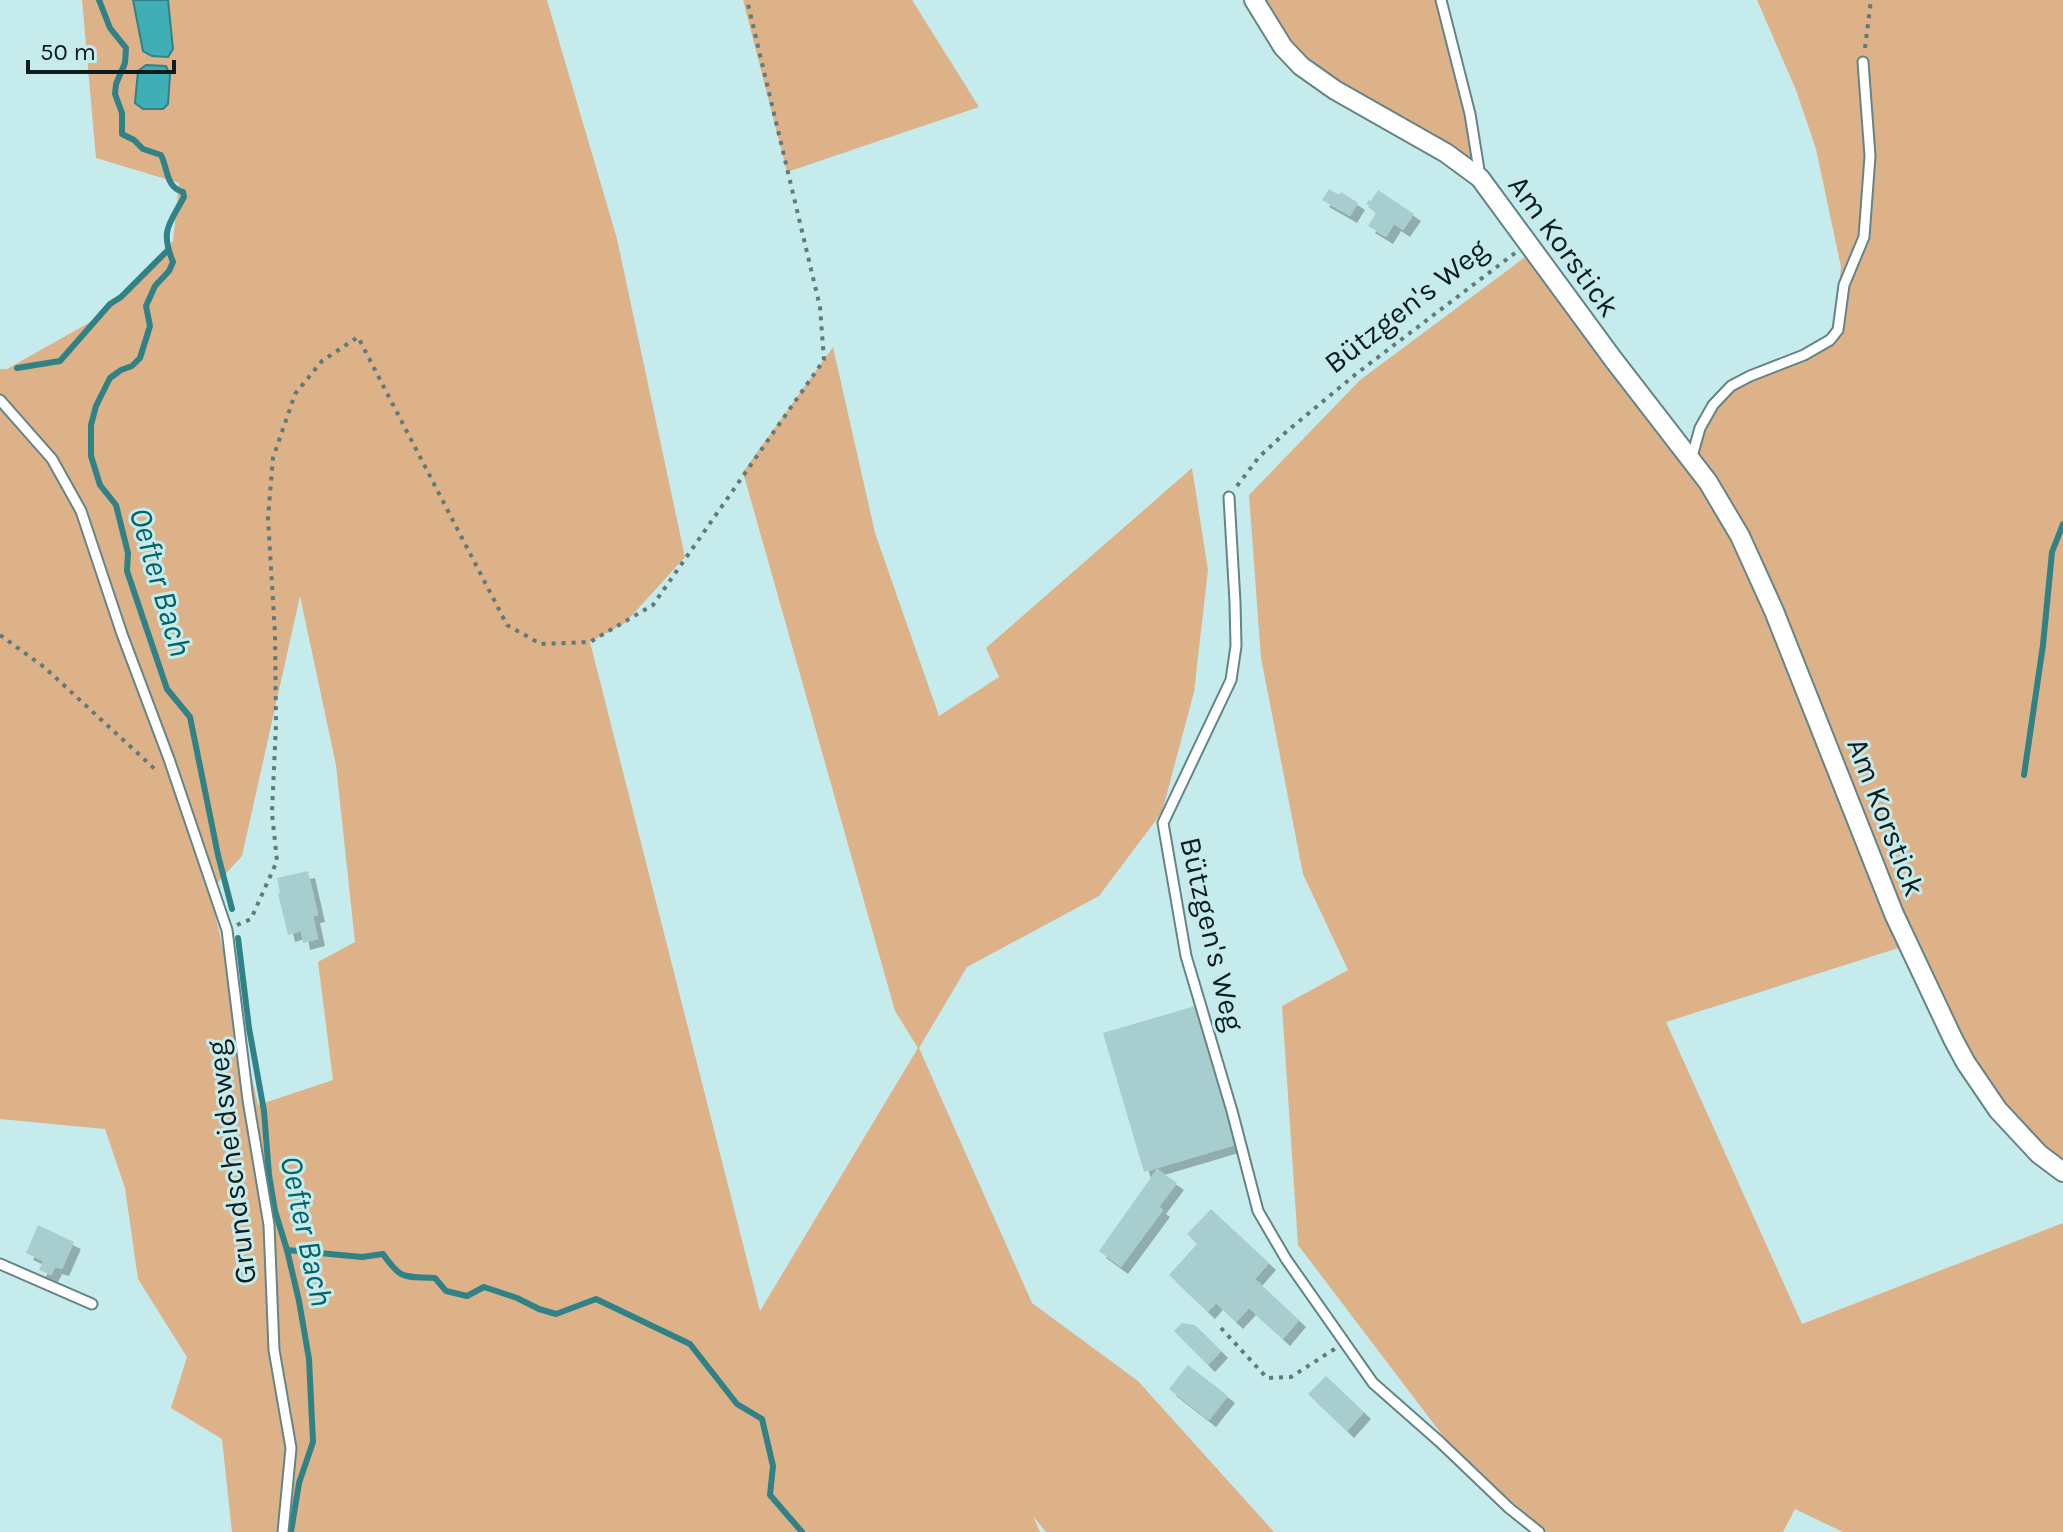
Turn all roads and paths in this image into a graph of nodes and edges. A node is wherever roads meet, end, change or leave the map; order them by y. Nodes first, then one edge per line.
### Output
1 (747, 0) edge
2 (1254, 0) edge
3 (1441, 0) edge
4 (1871, 0) edge
5 (1863, 62) joint
6 (1480, 178) junction
7 (1527, 243) junction
8 (0, 400) edge
9 (1691, 460) junction
10 (1229, 497) joint
11 (0, 635) edge
12 (180, 792) junction
13 (227, 930) junction
14 (2063, 1172) edge
15 (0, 1264) edge
16 (92, 1304) dead end
17 (1221, 1328) dead end
18 (1344, 1343) junction
19 (283, 1532) edge
20 (1539, 1532) edge

1 - 13 path
2 - 6 street, Am Korstick
3 - 6 lane, Am Korstick
4 - 5 path
5 - 9 lane
6 - 7 street, Am Korstick
7 - 9 street, Am Korstick
7 - 10 path, Bützgen's Weg
8 - 12 lane, Grundscheidsweg
9 - 14 street, Am Korstick
10 - 18 lane, Bützgen's Weg
11 - 12 path
12 - 13 lane, Grundscheidsweg
13 - 19 lane, Grundscheidsweg
15 - 16 lane
17 - 18 path
18 - 20 lane, Bützgen's Weg

